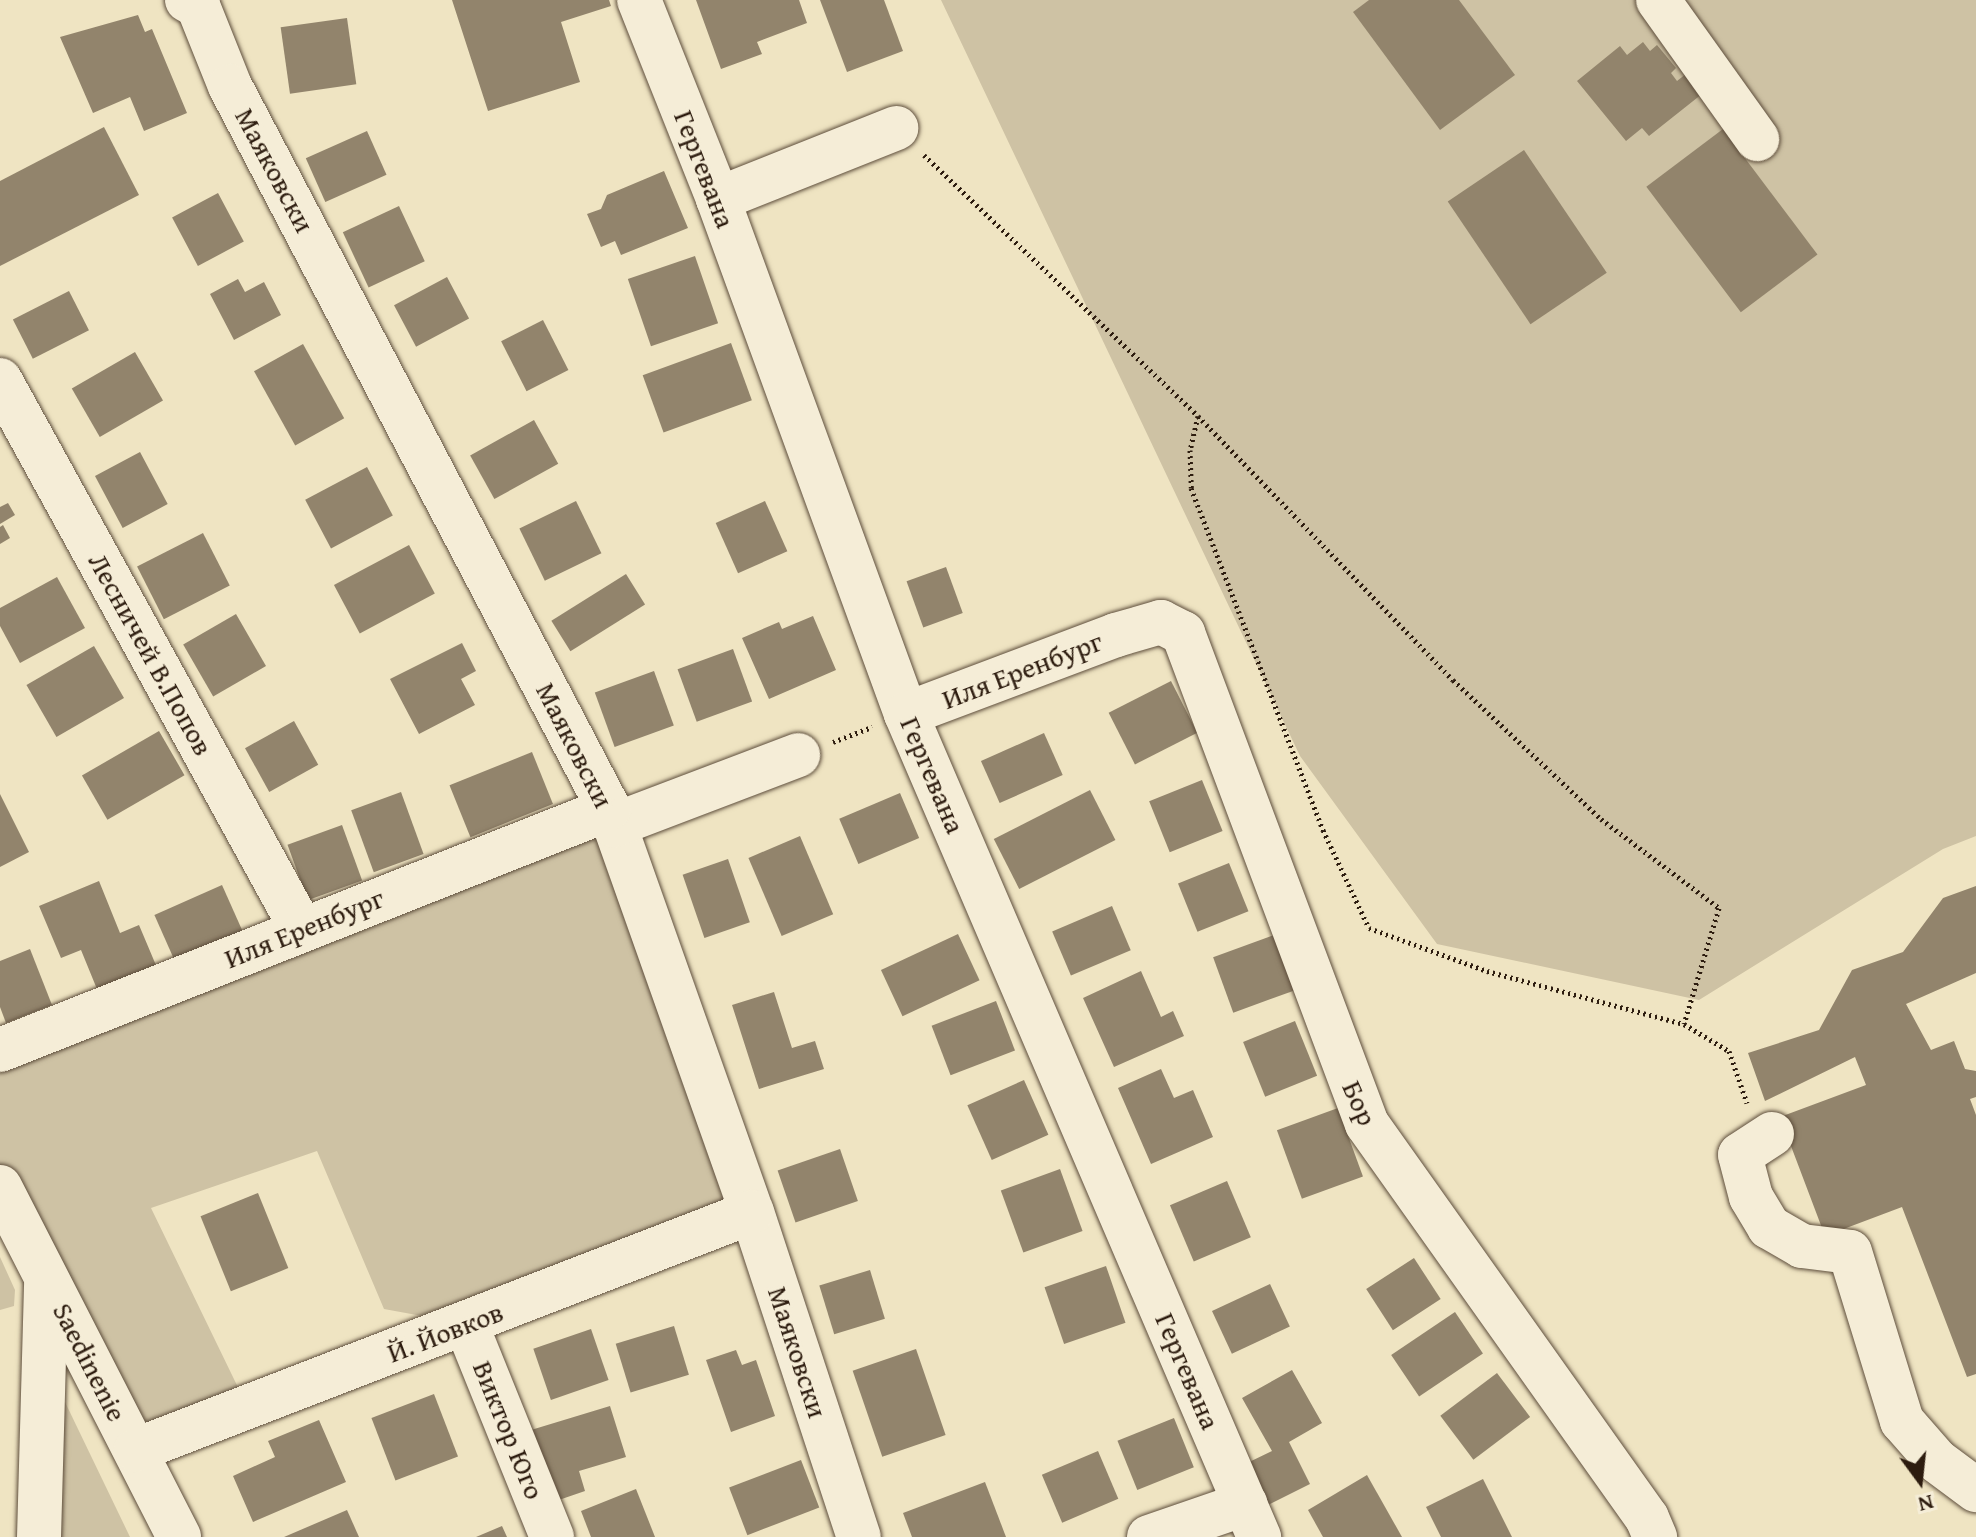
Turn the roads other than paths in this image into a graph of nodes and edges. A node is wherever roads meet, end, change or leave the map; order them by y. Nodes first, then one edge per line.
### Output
1 (187, 0) edge
2 (639, 0) edge
3 (1658, 0) edge
4 (896, 128) road end
5 (1757, 139) dead end
6 (718, 199) junction
7 (0, 380) edge
8 (1161, 622) joint
9 (906, 714) junction
10 (798, 755) road end
11 (612, 817) junction
12 (301, 928) junction
13 (0, 1050) edge
14 (1765, 1136) road end
15 (0, 1187) edge
16 (752, 1212) junction
17 (46, 1276) junction
18 (466, 1324) junction
19 (136, 1450) junction
20 (1976, 1490) edge
21 (1252, 1520) edge
22 (39, 1537) edge
23 (179, 1537) edge
24 (552, 1537) edge
25 (859, 1537) edge
26 (1149, 1537) edge
27 (1655, 1537) edge

1 - 11 street, Маяковски
2 - 6 street, Гергевана
3 - 5 street
4 - 6 street
6 - 9 street, Гергевана
7 - 12 street, Лесничей В.Попов
8 - 9 street, Иля Еренбург
8 - 27 street, Бор
9 - 21 street, Гергевана
10 - 11 street, Иля Еренбург
11 - 12 street, Иля Еренбург
11 - 16 street, Маяковски
12 - 13 street, Иля Еренбург
14 - 20 street
15 - 17 street, Saedinenie
16 - 18 street, Й. Йовков
16 - 25 street, Маяковски
17 - 19 street, Saedinenie
17 - 22 street
18 - 19 street, Й. Йовков
18 - 24 street, Виктор Юго
19 - 23 street, Saedinenie
21 - 26 street

